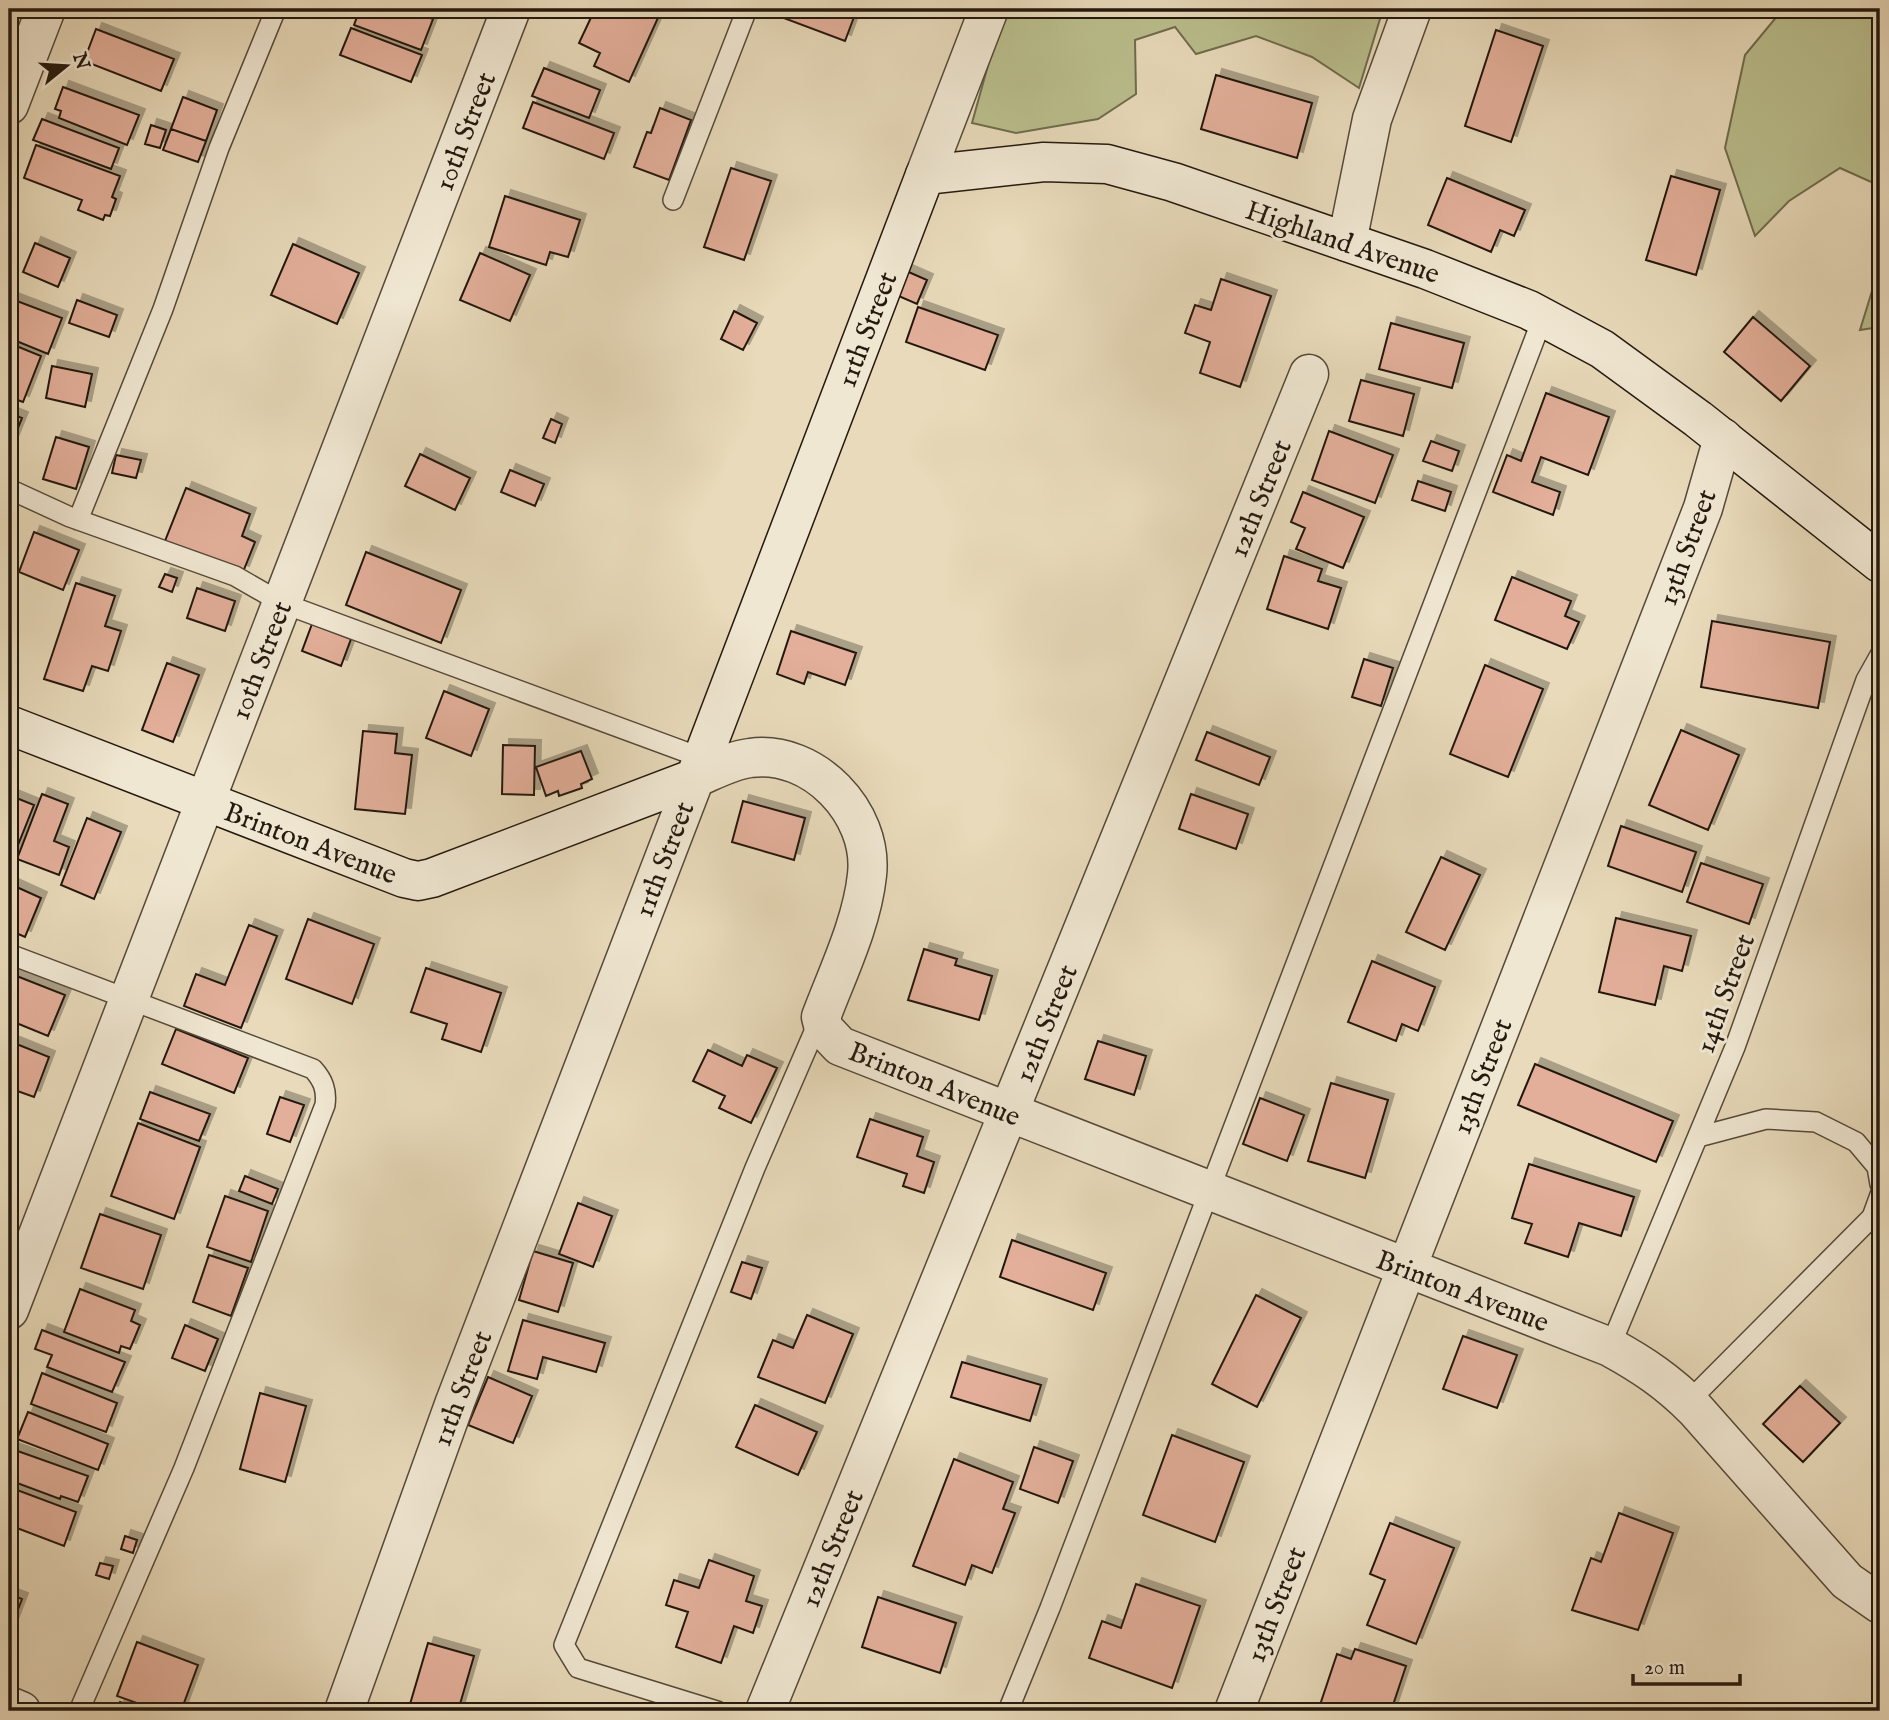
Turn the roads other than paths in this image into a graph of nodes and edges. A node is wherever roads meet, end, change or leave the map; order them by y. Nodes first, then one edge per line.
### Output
1 (46, 9) edge
2 (276, 9) edge
3 (512, 9) edge
4 (747, 9) edge
5 (989, 9) edge
6 (1412, 9) edge
7 (9, 105) edge
8 (925, 175) junction
9 (673, 200) dead end
10 (1347, 242) junction
11 (1543, 317) junction
12 (1309, 374) dead end
13 (1723, 438) junction
14 (9, 489) edge
15 (78, 520) junction
16 (1880, 563) edge
17 (282, 603) junction
18 (1880, 655) edge
19 (9, 725) edge
20 (698, 768) junction
21 (206, 801) junction
22 (9, 954) edge
23 (129, 999) junction
24 (821, 1017) junction
25 (1009, 1112) junction
26 (1698, 1137) junction
27 (1880, 1184) edge
28 (1210, 1191) junction
29 (1880, 1195) edge
30 (1407, 1268) junction
31 (9, 1310) edge
32 (1610, 1347) junction
33 (1688, 1402) junction
34 (1880, 1604) edge
35 (9, 1706) edge
36 (21, 1711) edge
37 (79, 1711) edge
38 (344, 1711) edge
39 (717, 1711) edge
40 (765, 1711) edge
41 (1008, 1711) edge
42 (1234, 1711) edge

1 - 7 street
2 - 15 lane
3 - 17 street, 10th Street
4 - 9 lane
5 - 8 street, 11th Street
6 - 10 street
8 - 10 street, Highland Avenue
8 - 20 street, 11th Street
10 - 11 street, Highland Avenue
11 - 13 street, Highland Avenue
11 - 28 lane
12 - 25 street, 12th Street
13 - 16 street, Highland Avenue
13 - 30 street, 13th Street
14 - 15 lane
15 - 17 lane
17 - 20 lane
17 - 21 street, 10th Street
18 - 26 lane, 14th Street
19 - 21 street, Brinton Avenue
20 - 21 street, Brinton Avenue
20 - 24 street, Brinton Avenue
20 - 38 street, 11th Street
21 - 23 street, 10th Street
22 - 23 lane
23 - 31 street, 10th Street
23 - 37 lane
24 - 25 street, Brinton Avenue
24 - 39 lane
25 - 28 street, Brinton Avenue
25 - 40 street, 12th Street
26 - 27 lane
26 - 32 lane, 14th Street
28 - 30 street, Brinton Avenue
28 - 41 lane
29 - 33 lane
30 - 32 street, Brinton Avenue
30 - 42 street, 13th Street
32 - 33 street, Brinton Avenue
33 - 34 street, Brinton Avenue
35 - 36 street

